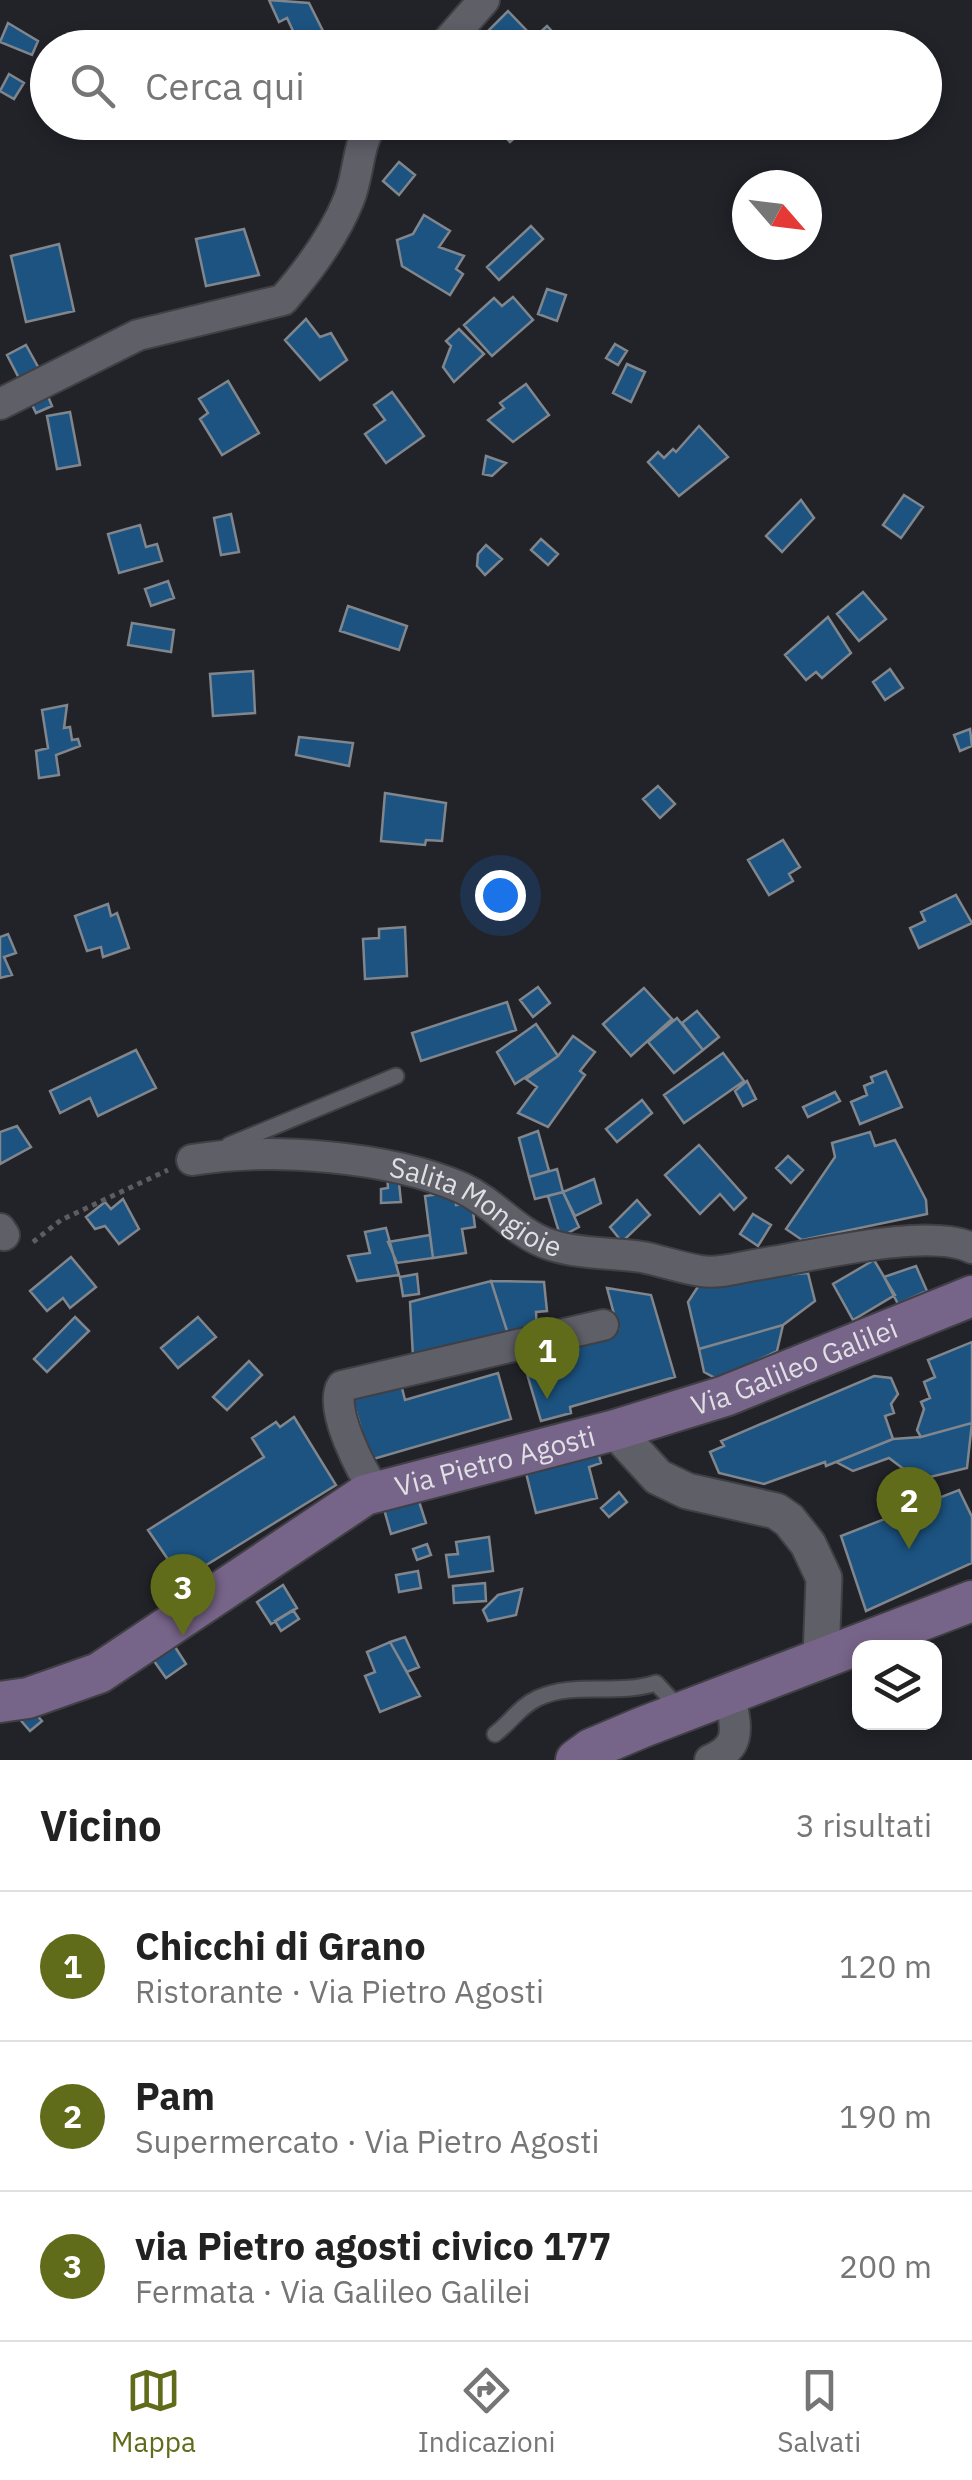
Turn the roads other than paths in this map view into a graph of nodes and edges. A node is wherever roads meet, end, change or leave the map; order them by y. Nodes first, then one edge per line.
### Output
1 (484, 0) edge
2 (458, 30) edge
3 (363, 140) edge
4 (0, 404) edge
5 (396, 1076) dead end
6 (197, 1159) joint
7 (972, 1248) edge
8 (972, 1296) edge
9 (603, 1325) dead end
10 (615, 1430) junction
11 (376, 1492) junction
12 (972, 1602) edge
13 (822, 1658) junction
14 (730, 1693) junction
15 (0, 1702) edge
16 (683, 1712) junction
17 (495, 1734) dead end
18 (576, 1760) edge
19 (710, 1760) edge

1 - 2 street
3 - 4 street
5 - 6 lane
6 - 7 street, Salita Mongioie
8 - 10 main road, Via Galileo Galilei
9 - 11 street
10 - 11 main road, Via Pietro Agosti
10 - 13 street
11 - 15 main road
12 - 13 main road
13 - 14 main road
14 - 16 main road
14 - 19 street
16 - 17 lane
16 - 18 main road

